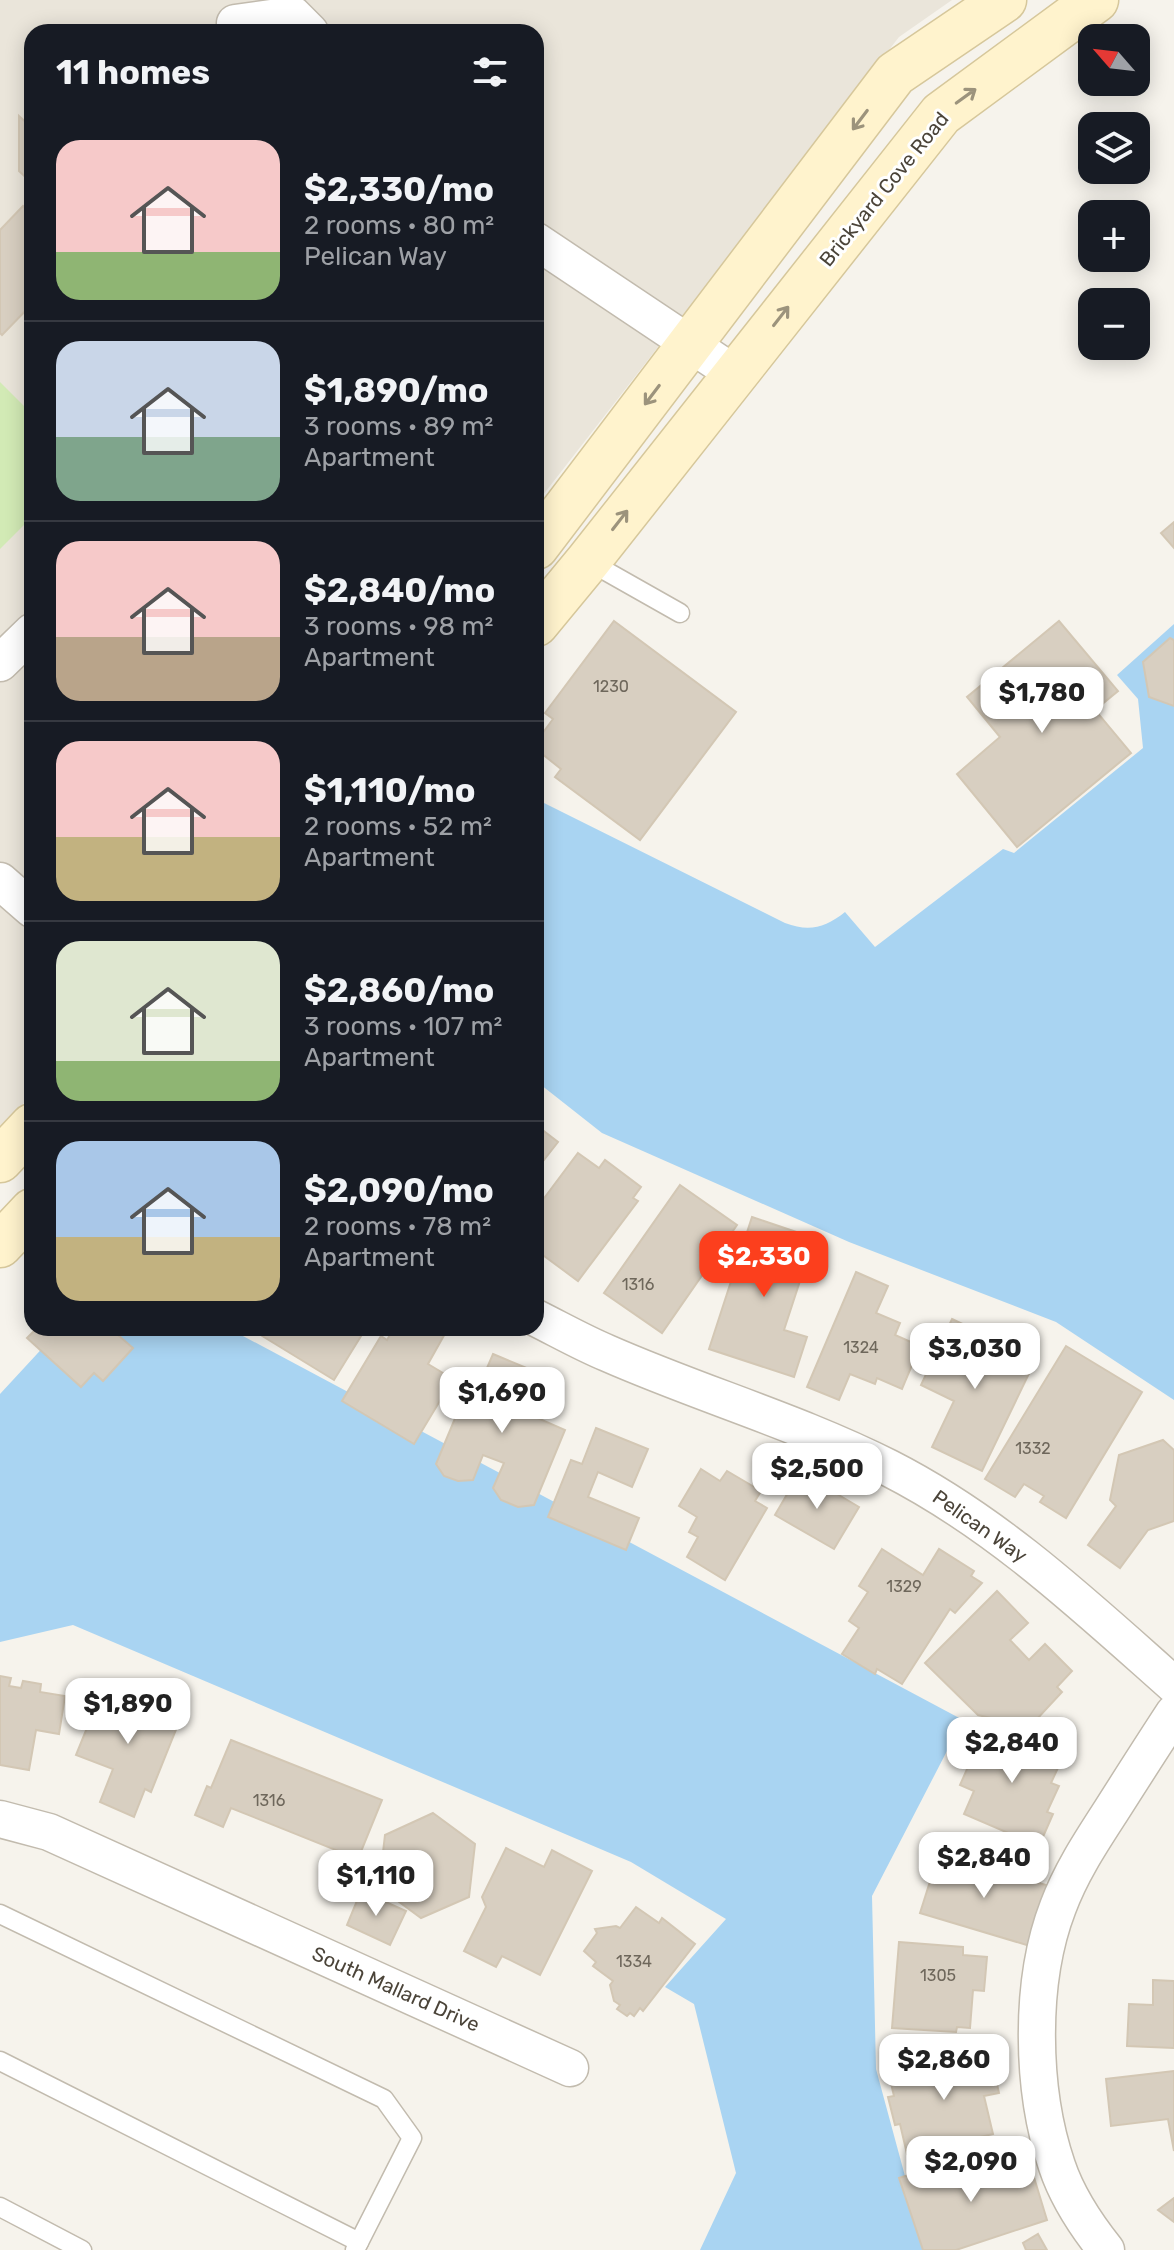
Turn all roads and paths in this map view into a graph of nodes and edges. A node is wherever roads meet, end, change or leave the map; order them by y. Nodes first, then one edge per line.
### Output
1 (1004, 0) edge
2 (1096, 0) edge
3 (235, 23) dead end
4 (302, 24) edge
5 (544, 246) edge
6 (690, 344) junction
7 (735, 374) junction
8 (544, 536) edge
9 (588, 561) junction
10 (680, 613) dead end
11 (544, 614) edge
12 (24, 640) edge
13 (0, 663) edge
14 (0, 881) edge
15 (24, 902) edge
16 (24, 1134) edge
17 (0, 1160) edge
18 (24, 1220) edge
19 (0, 1245) edge
20 (544, 1322) edge
21 (1174, 1685) edge
22 (1174, 1713) edge
23 (0, 1819) edge
24 (0, 1914) edge
25 (0, 2061) edge
26 (570, 2068) dead end
27 (0, 2207) edge
28 (357, 2246) edge
29 (82, 2250) edge
30 (1106, 2250) edge

1 -> 6 street
7 -> 2 street, Brickyard Cove Road
3 - 4 street
5 - 6 street
6 - 7 street
6 -> 8 street
9 -> 7 street, Brickyard Cove Road
9 - 10 lane
9 - 11 street, Brickyard Cove Road
12 - 13 street
14 - 15 street
16 - 17 street
18 - 19 street
20 - 21 street, Pelican Way
22 - 30 street
23 - 26 street, South Mallard Drive
24 - 28 lane
25 - 28 lane
27 - 29 lane

